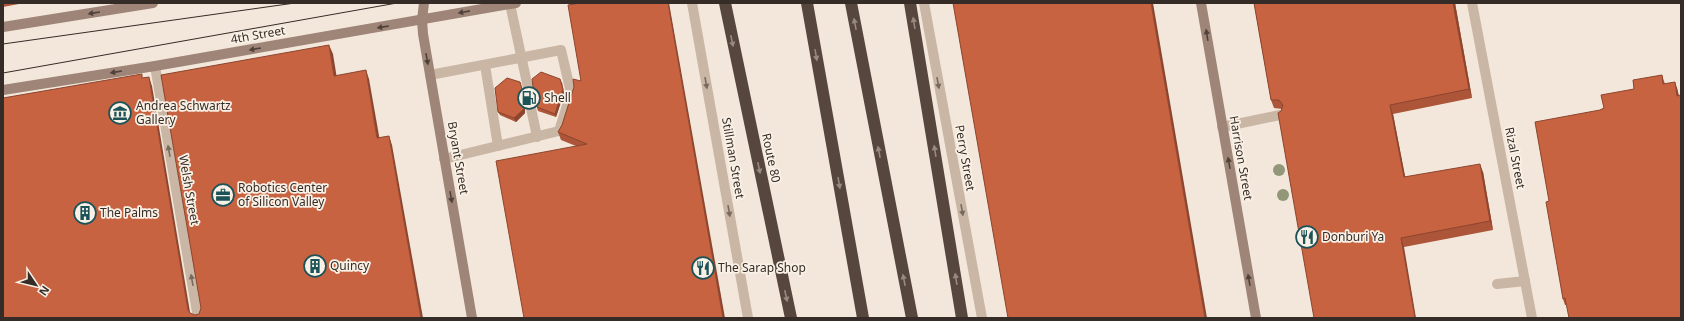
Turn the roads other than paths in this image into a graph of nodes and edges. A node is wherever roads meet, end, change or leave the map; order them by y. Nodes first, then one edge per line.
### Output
1 (148, 3) edge
2 (424, 3) edge
3 (692, 3) edge
4 (724, 3) edge
5 (806, 3) edge
6 (851, 3) edge
7 (910, 3) edge
8 (924, 3) edge
9 (1201, 3) edge
10 (1472, 3) edge
11 (513, 4) edge
12 (422, 20) junction
13 (3, 27) edge
14 (521, 59) junction
15 (485, 65) junction
16 (155, 66) junction
17 (430, 75) junction
18 (528, 88) dead end
19 (3, 90) edge
20 (531, 108) dead end
21 (1280, 115) edge
22 (1222, 127) junction
23 (537, 137) junction
24 (498, 146) junction
25 (444, 159) junction
26 (1525, 281) junction
27 (1497, 284) dead end
28 (198, 318) edge
29 (472, 318) edge
30 (748, 318) edge
31 (790, 318) edge
32 (863, 318) edge
33 (912, 318) edge
34 (962, 318) edge
35 (982, 318) edge
36 (1256, 318) edge
37 (1532, 318) edge

1 -> 13 main road
2 - 12 main road, Bryant Street
3 -> 30 street, Stillman Street
4 -> 31 highway, Route 80
5 -> 32 highway
33 -> 6 highway
34 -> 7 highway
8 -> 35 street, Perry Street
22 -> 9 main road, Harrison Street
10 - 26 street, Rizal Street
11 -> 12 main road, 4th Street
11 - 14 street
12 -> 16 main road, 4th Street
12 -> 17 main road, Bryant Street
14 - 15 street
14 - 18 street
14 - 23 street
15 - 17 street
15 - 24 street
16 -> 19 main road, 4th Street
28 -> 16 street, Welsh Street
17 - 25 main road, Bryant Street
20 - 23 street
21 - 22 street
36 -> 22 main road, Harrison Street
23 - 24 street
24 - 25 street
25 -> 29 main road, Bryant Street
26 - 27 street
26 - 37 street, Rizal Street

